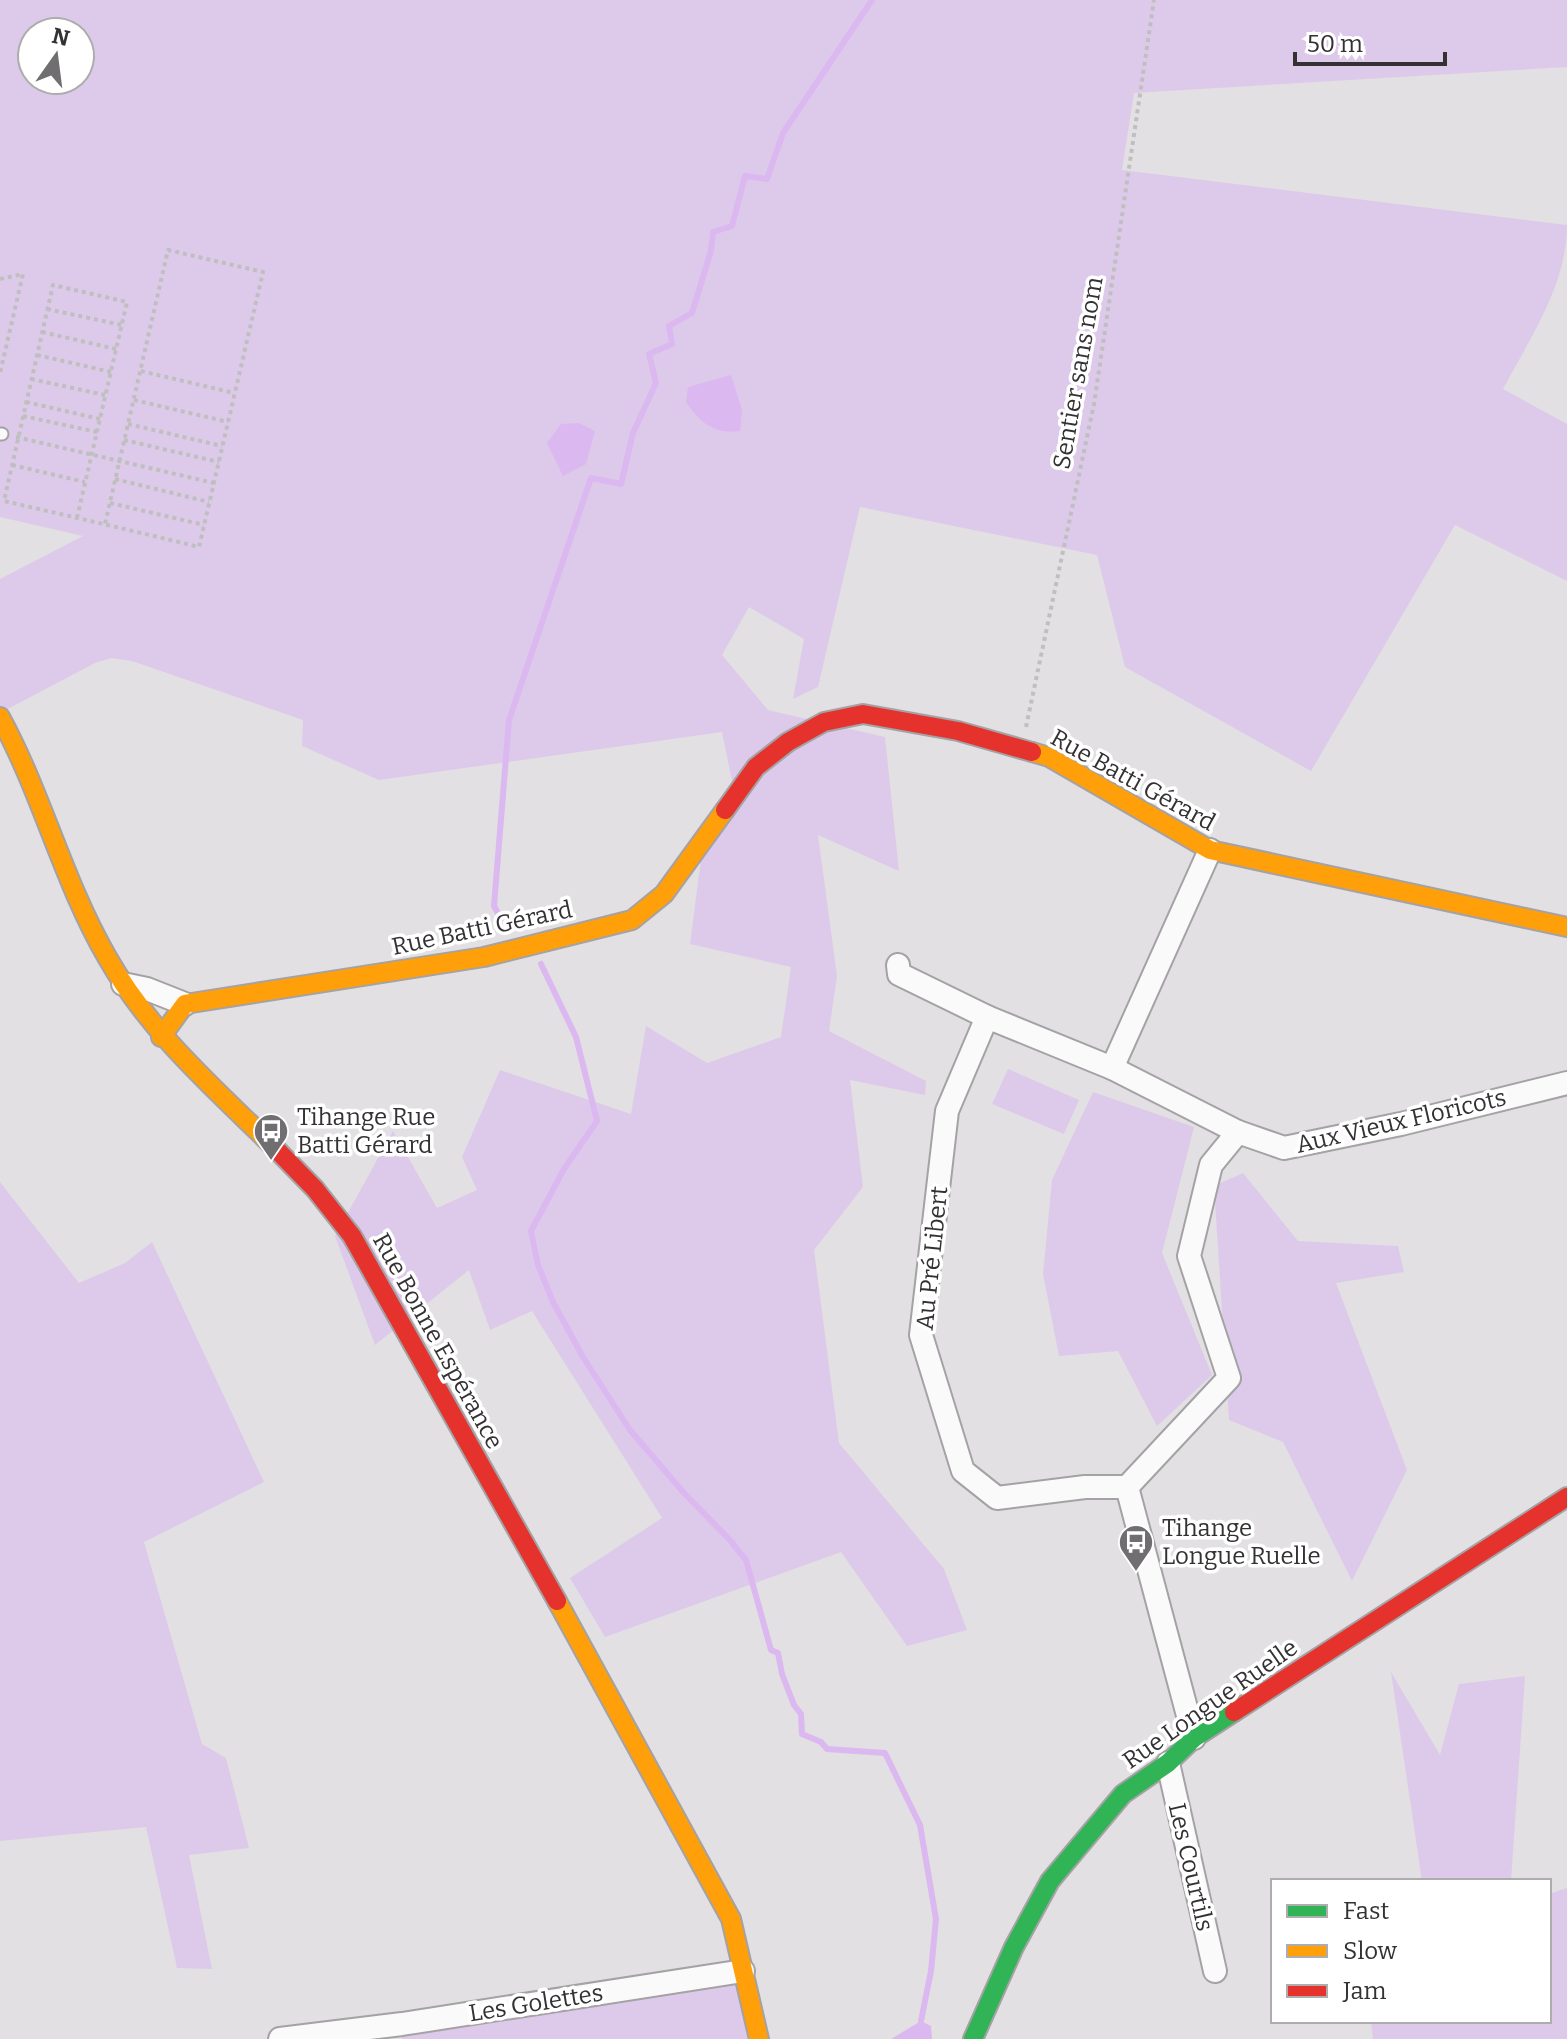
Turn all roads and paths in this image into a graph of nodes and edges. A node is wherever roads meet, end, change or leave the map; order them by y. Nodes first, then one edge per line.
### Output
1 (1154, 0) edge
2 (0, 280) edge
3 (47, 309) junction
4 (122, 325) junction
5 (42, 332) junction
6 (116, 349) junction
7 (37, 355) junction
8 (141, 371) junction
9 (111, 372) junction
10 (0, 373) edge
11 (31, 379) junction
12 (234, 393) junction
13 (105, 395) junction
14 (134, 400) junction
15 (26, 402) junction
16 (23, 416) junction
17 (100, 419) junction
18 (228, 422) junction
19 (128, 424) junction
20 (97, 432) junction
21 (1, 434) edge
22 (18, 438) junction
23 (124, 440) junction
24 (222, 446) junction
25 (92, 455) junction
26 (120, 461) junction
27 (219, 462) junction
28 (12, 465) junction
29 (115, 479) junction
30 (85, 482) junction
31 (214, 483) junction
32 (209, 502) junction
33 (110, 503) junction
34 (77, 518) junction
35 (105, 524) junction
36 (204, 525) junction
37 (0, 717) edge
38 (1021, 749) junction
39 (1210, 850) junction
40 (1567, 927) edge
41 (898, 965) dead end
42 (123, 984) junction
43 (185, 1004) junction
44 (987, 1017) junction
45 (161, 1037) junction
46 (1112, 1068) junction
47 (1567, 1083) edge
48 (1238, 1132) junction
49 (1127, 1487) junction
50 (1567, 1497) edge
51 (1194, 1738) junction
52 (1168, 1763) junction
53 (743, 1971) junction
54 (1215, 1971) dead end
55 (402, 2032) edge
56 (280, 2039) edge
57 (759, 2039) edge
58 (973, 2039) edge

1 - 38 path, Sentier sans nom
2 - 10 path
3 - 4 path
3 - 4 path
3 - 5 path
4 - 6 path
5 - 6 path
5 - 7 path
6 - 9 path
7 - 9 path
7 - 11 path
8 - 12 path
8 - 12 path
8 - 14 path
9 - 13 path
11 - 13 path
11 - 15 path
12 - 18 path
13 - 17 path
14 - 18 path
14 - 19 path
15 - 16 path
15 - 17 path
16 - 20 path
16 - 22 path
17 - 20 path
18 - 24 path
19 - 23 path
19 - 24 path
20 - 25 path
21 - 22 path
22 - 25 path
22 - 28 path
23 - 26 path
23 - 27 path
24 - 27 path
25 - 26 path
25 - 30 path
26 - 29 path
26 - 31 path
27 - 31 path
28 - 30 path
28 - 34 path
29 - 32 path
29 - 33 path
30 - 34 path
31 - 32 path
32 - 36 path
33 - 35 path
33 - 36 path
34 - 35 path
35 - 36 path
37 - 42 street, Rue Bonne Espérance
38 - 39 street, Rue Batti Gérard
38 - 43 street, Rue Batti Gérard
39 - 40 street, Rue Batti Gérard
39 - 46 street
41 - 44 street
42 - 43 street
42 - 45 street, Rue Bonne Espérance
43 - 45 street
44 - 46 street
44 - 49 street, Au Pré Libert
45 - 53 street, Rue Bonne Espérance
46 - 48 street
47 - 48 street, Aux Vieux Floricots
48 - 49 street
49 - 51 street
50 - 51 street, Rue Longue Ruelle
51 - 52 street, Rue Longue Ruelle
52 - 54 street, Les Courtils
52 - 58 street, Rue Longue Ruelle
53 - 55 street, Les Golettes
53 - 57 street, Rue Bonne Espérance
55 - 56 street, Les Golettes

